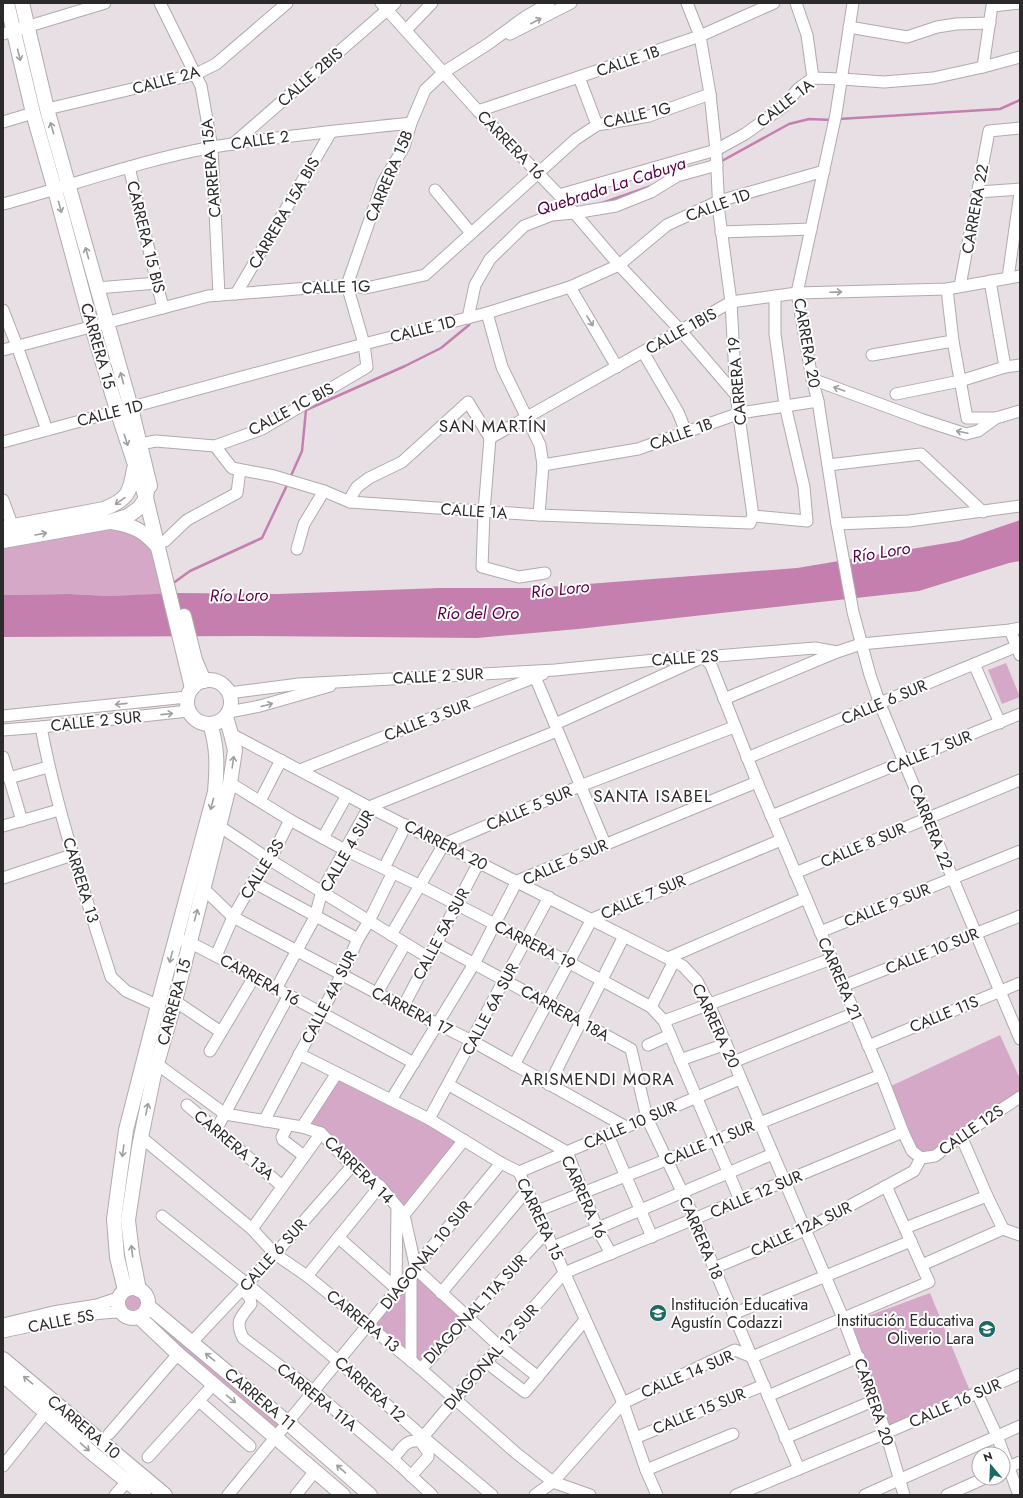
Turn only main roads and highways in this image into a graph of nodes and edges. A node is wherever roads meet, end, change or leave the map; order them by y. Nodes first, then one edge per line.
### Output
1 (7, 3) edge
2 (22, 3) edge
3 (8, 32) edge
4 (62, 188) junction
5 (124, 409) junction
6 (135, 466) junction
7 (150, 484) junction
8 (146, 498) junction
9 (109, 522) junction
10 (8, 528) edge
11 (3, 541) edge
12 (163, 549) junction
13 (194, 688) junction
14 (227, 714) junction
15 (210, 724) junction
16 (182, 941) junction
17 (140, 1290) junction
18 (122, 1294) junction
19 (148, 1306) junction
20 (139, 1317) junction
21 (3, 1359) edge
22 (3, 1375) edge
23 (50, 1407) junction
24 (131, 1476) junction
25 (144, 1495) edge
26 (165, 1495) edge
27 (342, 1495) edge
28 (370, 1495) edge

1 - 3 main road, CARRERA 15
4 -> 2 main road, CARRERA 15
3 -> 4 main road, CARRERA 15
5 -> 4 main road, CARRERA 15
4 -> 5 main road, CARRERA 15
5 -> 6 main road, CARRERA 15
5 - 7 main road, CARRERA 15
6 - 8 main road, CARRERA 15
6 -> 10 main road
7 - 8 main road
7 - 12 main road, CARRERA 15
8 - 9 main road
8 - 12 main road, CARRERA 15
11 -> 9 main road
9 - 12 main road
12 - 13 main road, CARRERA 15
13 - 14 main road
13 - 15 main road
14 - 15 main road
16 -> 14 main road, CARRERA 15
15 -> 16 main road, CARRERA 15
17 -> 16 main road, CARRERA 15
16 -> 18 main road, CARRERA 15
17 - 18 main road
17 - 19 main road
18 - 20 main road
19 - 20 main road
28 -> 19 main road, CARRERA 11
20 -> 27 main road, CARRERA 11
23 -> 21 main road, CARRERA 10
22 - 23 main road, CARRERA 10
23 - 24 main road, CARRERA 10
24 - 25 main road, CARRERA 10
24 - 26 main road, CARRERA 10

